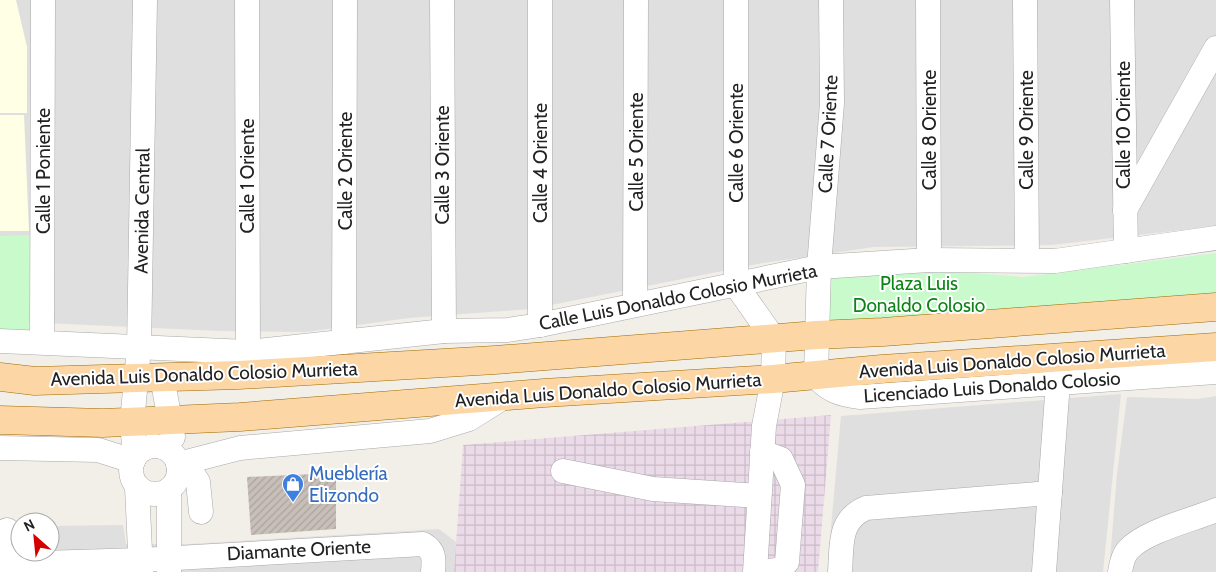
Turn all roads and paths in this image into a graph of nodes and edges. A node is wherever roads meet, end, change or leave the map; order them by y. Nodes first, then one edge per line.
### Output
1 (43, 0) edge
2 (145, 0) edge
3 (246, 0) edge
4 (345, 0) edge
5 (442, 0) edge
6 (540, 0) edge
7 (636, 0) edge
8 (736, 0) edge
9 (831, 0) edge
10 (928, 0) edge
11 (1025, 0) edge
12 (1122, 0) edge
13 (1216, 48) edge
14 (1124, 212) junction
15 (1216, 238) edge
16 (1126, 251) junction
17 (1027, 259) junction
18 (929, 260) junction
19 (819, 267) junction
20 (736, 285) junction
21 (635, 304) junction
22 (1216, 307) edge
23 (540, 325) junction
24 (444, 331) junction
25 (817, 335) junction
26 (774, 339) junction
27 (0, 341) edge
28 (42, 342) junction
29 (344, 342) junction
30 (1216, 347) edge
31 (139, 348) junction
32 (248, 352) junction
33 (1216, 372) edge
34 (816, 376) junction
35 (0, 377) edge
36 (148, 378) junction
37 (773, 379) junction
38 (1058, 382) junction
39 (504, 397) junction
40 (0, 420) edge
41 (170, 420) junction
42 (132, 422) junction
43 (0, 448) edge
44 (762, 452) junction
45 (134, 459) junction
46 (175, 471) junction
47 (562, 471) dead end
48 (137, 487) junction
49 (1050, 493) junction
50 (759, 496) junction
51 (1216, 510) edge
52 (201, 512) dead end
53 (7, 530) dead end
54 (169, 565) edge
55 (141, 566) edge
56 (9, 568) edge
57 (433, 572) edge
58 (755, 572) edge
59 (764, 572) edge
60 (840, 572) edge
61 (1044, 572) edge
62 (1120, 572) edge

1 - 28 street, Calle 1 Poniente
2 - 31 street, Avenida Central
3 - 32 street, Calle 1 Oriente
4 - 29 street, Calle 2 Oriente
5 - 24 street, Calle 3 Oriente
6 - 23 street, Calle 4 Oriente
7 - 21 street, Calle 5 Oriente
8 - 20 street, Calle 6 Oriente
9 - 19 street, Calle 7 Oriente
10 - 18 street, Calle 8 Oriente
11 - 17 street, Calle 9 Oriente
12 - 14 street, Calle 10 Oriente
13 - 14 street
14 - 16 street, Calle 10 Oriente
15 - 16 street, Calle Luis Donaldo Colosio Murrieta
16 - 17 street, Calle Luis Donaldo Colosio Murrieta
17 - 18 street, Calle Luis Donaldo Colosio Murrieta
18 - 19 street, Calle Luis Donaldo Colosio Murrieta
19 - 20 street, Calle Luis Donaldo Colosio Murrieta
19 - 25 street, Calle 7 Oriente
20 - 21 street, Calle Luis Donaldo Colosio Murrieta
20 - 26 street
21 - 23 street, Calle Luis Donaldo Colosio Murrieta
22 - 25 main road, Avenida Luis Donaldo Colosio Murrieta
23 - 24 street, Calle Luis Donaldo Colosio Murrieta
24 - 29 street, Calle Luis Donaldo Colosio Murrieta
25 - 26 main road, Avenida Luis Donaldo Colosio Murrieta
25 - 34 street
26 - 36 main road, Avenida Luis Donaldo Colosio Murrieta
26 - 37 street
27 - 28 street, Calle Luis Donaldo Colosio Murrieta
28 - 31 street, Calle Luis Donaldo Colosio Murrieta
29 - 32 street, Calle Luis Donaldo Colosio Murrieta
30 - 34 main road, Avenida Luis Donaldo Colosio Murrieta
31 - 32 street, Calle Luis Donaldo Colosio Murrieta
31 - 36 street, Avenida Central
33 - 38 street, Licenciado Luis Donaldo Colosio
34 - 37 main road, Avenida Luis Donaldo Colosio Murrieta
34 - 38 street, Licenciado Luis Donaldo Colosio
35 - 36 main road, Avenida Luis Donaldo Colosio Murrieta
36 - 41 street
36 - 42 street, Avenida Central
37 - 39 main road, Avenida Luis Donaldo Colosio Murrieta
37 - 44 street
38 - 49 street
39 - 41 main road, Avenida Luis Donaldo Colosio Murrieta
39 - 46 street
40 - 42 main road, Avenida Luis Donaldo Colosio Murrieta
41 - 42 main road, Avenida Luis Donaldo Colosio Murrieta
41 - 46 street
42 - 45 street, Avenida Central
43 - 45 street
44 - 50 street
44 - 59 street
45 - 46 street
45 - 48 street
46 - 48 street
46 - 52 street
46 - 54 street
47 - 50 street
48 - 55 street
49 - 60 street
49 - 61 street
50 - 58 street
51 - 62 street
53 - 56 street
54 - 55 street, Diamante Oriente
54 - 57 street, Diamante Oriente
55 - 56 street, Diamante Oriente

